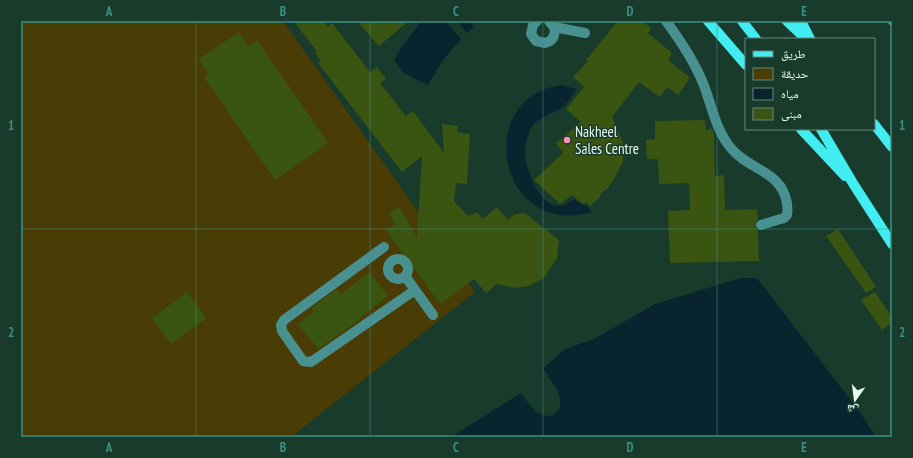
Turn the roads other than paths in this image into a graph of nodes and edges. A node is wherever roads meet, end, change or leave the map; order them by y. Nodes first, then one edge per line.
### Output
1 (537, 21) edge
2 (666, 21) edge
3 (708, 21) edge
4 (742, 21) edge
5 (787, 21) edge
6 (801, 21) edge
7 (552, 24) edge
8 (585, 33) dead end
9 (755, 38) edge
10 (805, 38) edge
11 (810, 38) edge
12 (745, 64) edge
13 (875, 125) edge
14 (802, 130) edge
15 (822, 130) edge
16 (892, 147) edge
17 (854, 185) junction
18 (761, 225) dead end
19 (892, 244) edge
20 (384, 247) dead end
21 (404, 276) dead end
22 (415, 290) junction
23 (433, 316) dead end

1 - 7 lane
2 - 18 lane
3 - 12 main road
4 - 9 main road
5 - 10 main road
6 - 11 main road
7 - 8 lane
13 - 16 main road
14 - 17 main road
15 - 17 main road
17 - 19 main road
20 - 22 lane
21 - 22 lane
22 - 23 lane

